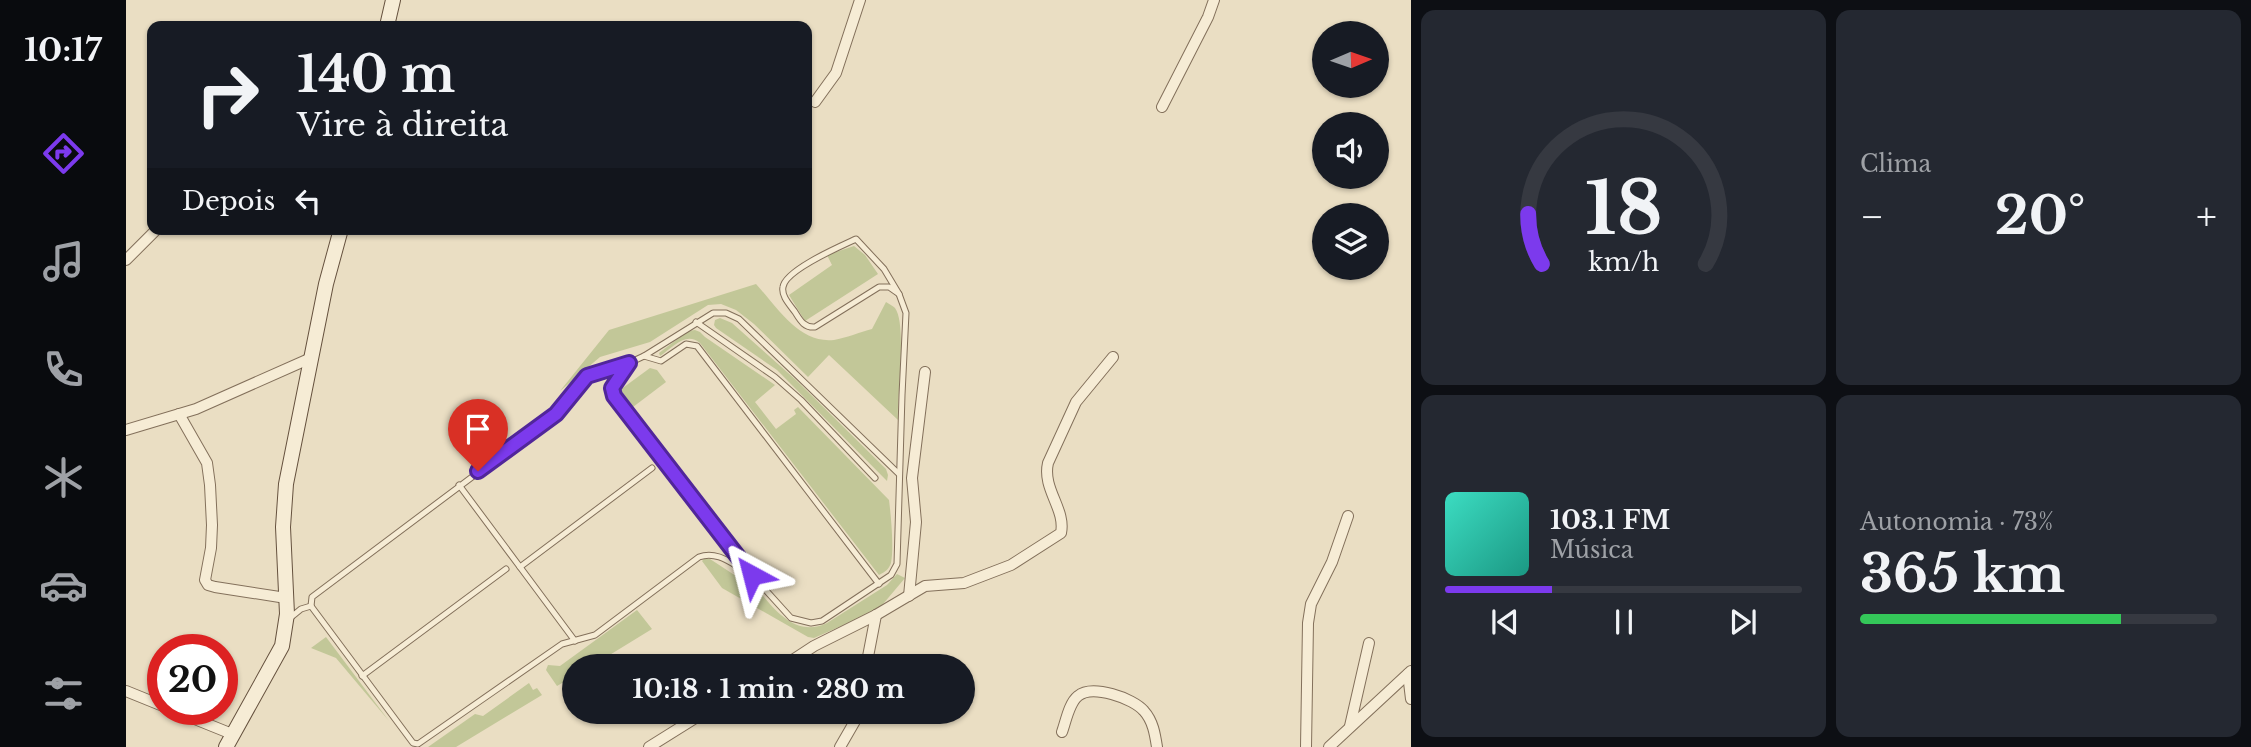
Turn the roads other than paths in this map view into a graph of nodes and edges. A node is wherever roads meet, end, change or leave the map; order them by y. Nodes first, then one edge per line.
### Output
1 (393, 0) edge
2 (860, 0) edge
3 (1214, 0) edge
4 (388, 21) edge
5 (815, 102) dead end
6 (1162, 107) dead end
7 (151, 235) edge
8 (339, 235) edge
9 (126, 260) edge
10 (899, 293) junction
11 (696, 322) junction
12 (644, 356) junction
13 (1114, 357) dead end
14 (311, 358) junction
15 (629, 363) junction
16 (925, 372) dead end
17 (178, 414) junction
18 (126, 430) edge
19 (652, 468) dead end
20 (900, 474) junction
21 (875, 478) dead end
22 (459, 485) junction
23 (1348, 516) dead end
24 (520, 567) junction
25 (506, 569) dead end
26 (752, 575) junction
27 (879, 584) junction
28 (909, 596) junction
29 (286, 598) junction
30 (311, 606) junction
31 (876, 615) junction
32 (286, 622) junction
33 (575, 641) junction
34 (1369, 643) dead end
35 (802, 654) edge
36 (868, 654) edge
37 (1410, 673) edge
38 (362, 676) junction
39 (126, 691) edge
40 (1411, 699) edge
41 (147, 700) edge
42 (686, 724) edge
43 (853, 724) edge
44 (200, 725) edge
45 (1349, 727) junction
46 (1062, 732) dead end
47 (229, 740) edge
48 (649, 747) edge
49 (841, 747) edge
50 (1157, 747) edge
51 (1306, 747) edge
52 (1329, 747) edge

1 - 4 street
2 - 5 street
3 - 6 street
7 - 9 street
8 - 14 street
10 - 10 lane
10 - 20 lane
11 - 12 lane
11 - 20 lane
11 - 21 lane
12 - 15 lane
12 - 27 lane
13 - 28 street
14 - 17 street
14 - 29 street
15 - 22 lane
15 - 26 lane
16 - 28 street
17 - 18 street
17 - 29 street
19 - 24 lane
20 - 27 lane
22 - 24 lane
22 - 30 lane
23 - 51 street
24 - 33 lane
25 - 38 lane
26 - 27 lane
26 - 33 lane
28 - 31 street
29 - 32 street
30 - 32 lane
30 - 38 lane
31 - 35 street
31 - 36 street
32 - 47 street
33 - 38 lane
34 - 45 street
37 - 40 street
37 - 45 street
39 - 41 street
42 - 48 street
43 - 49 street
44 - 47 street
45 - 52 street
46 - 50 street

